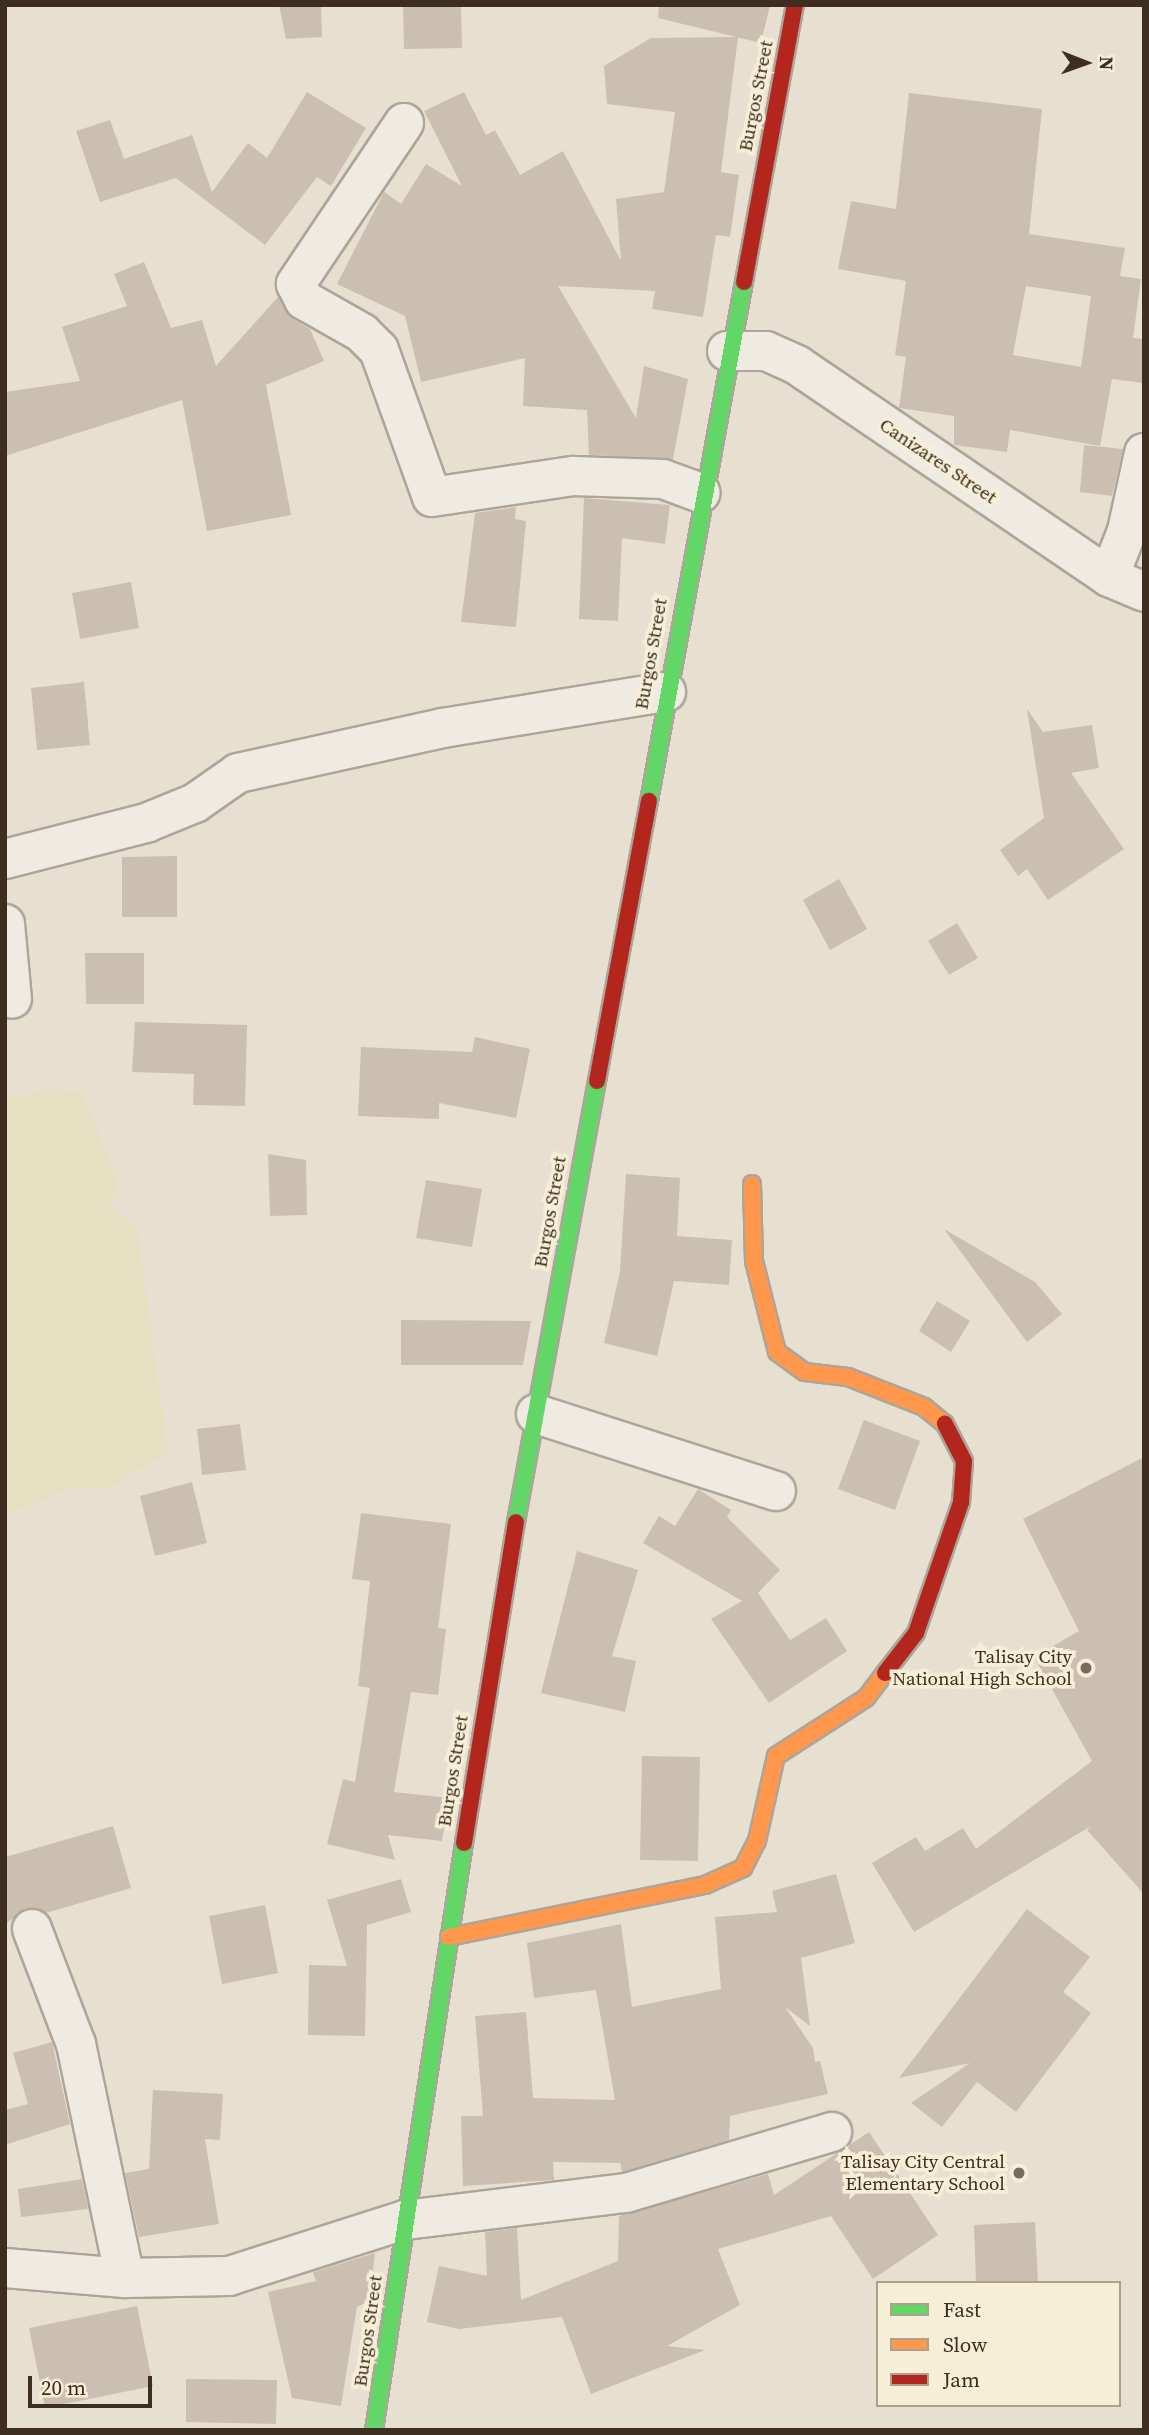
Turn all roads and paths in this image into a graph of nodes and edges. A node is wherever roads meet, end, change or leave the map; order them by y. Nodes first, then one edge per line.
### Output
1 (795, 5) edge
2 (404, 123) dead end
3 (727, 351) junction
4 (1144, 453) edge
5 (701, 493) junction
6 (1109, 577) junction
7 (1144, 592) edge
8 (666, 692) junction
9 (5, 859) edge
10 (5, 924) edge
11 (12, 999) dead end
12 (752, 1184) dead end
13 (536, 1414) junction
14 (776, 1491) dead end
15 (32, 1929) dead end
16 (449, 1937) junction
17 (832, 2132) dead end
18 (405, 2220) junction
19 (5, 2268) edge
20 (125, 2278) junction
21 (374, 2430) edge

1 - 3 street, Burgos Street
2 - 5 street
3 - 5 street, Burgos Street
3 - 6 street, Canizares Street
4 - 6 street
5 - 8 street, Burgos Street
6 - 7 street, Canizares Street
8 - 9 street
8 - 13 street, Burgos Street
10 - 11 street
12 - 16 street
13 - 14 street
13 - 16 street, Burgos Street
15 - 20 street
16 - 18 street, Burgos Street
17 - 18 street
18 - 20 street
18 - 21 street, Burgos Street
19 - 20 street

